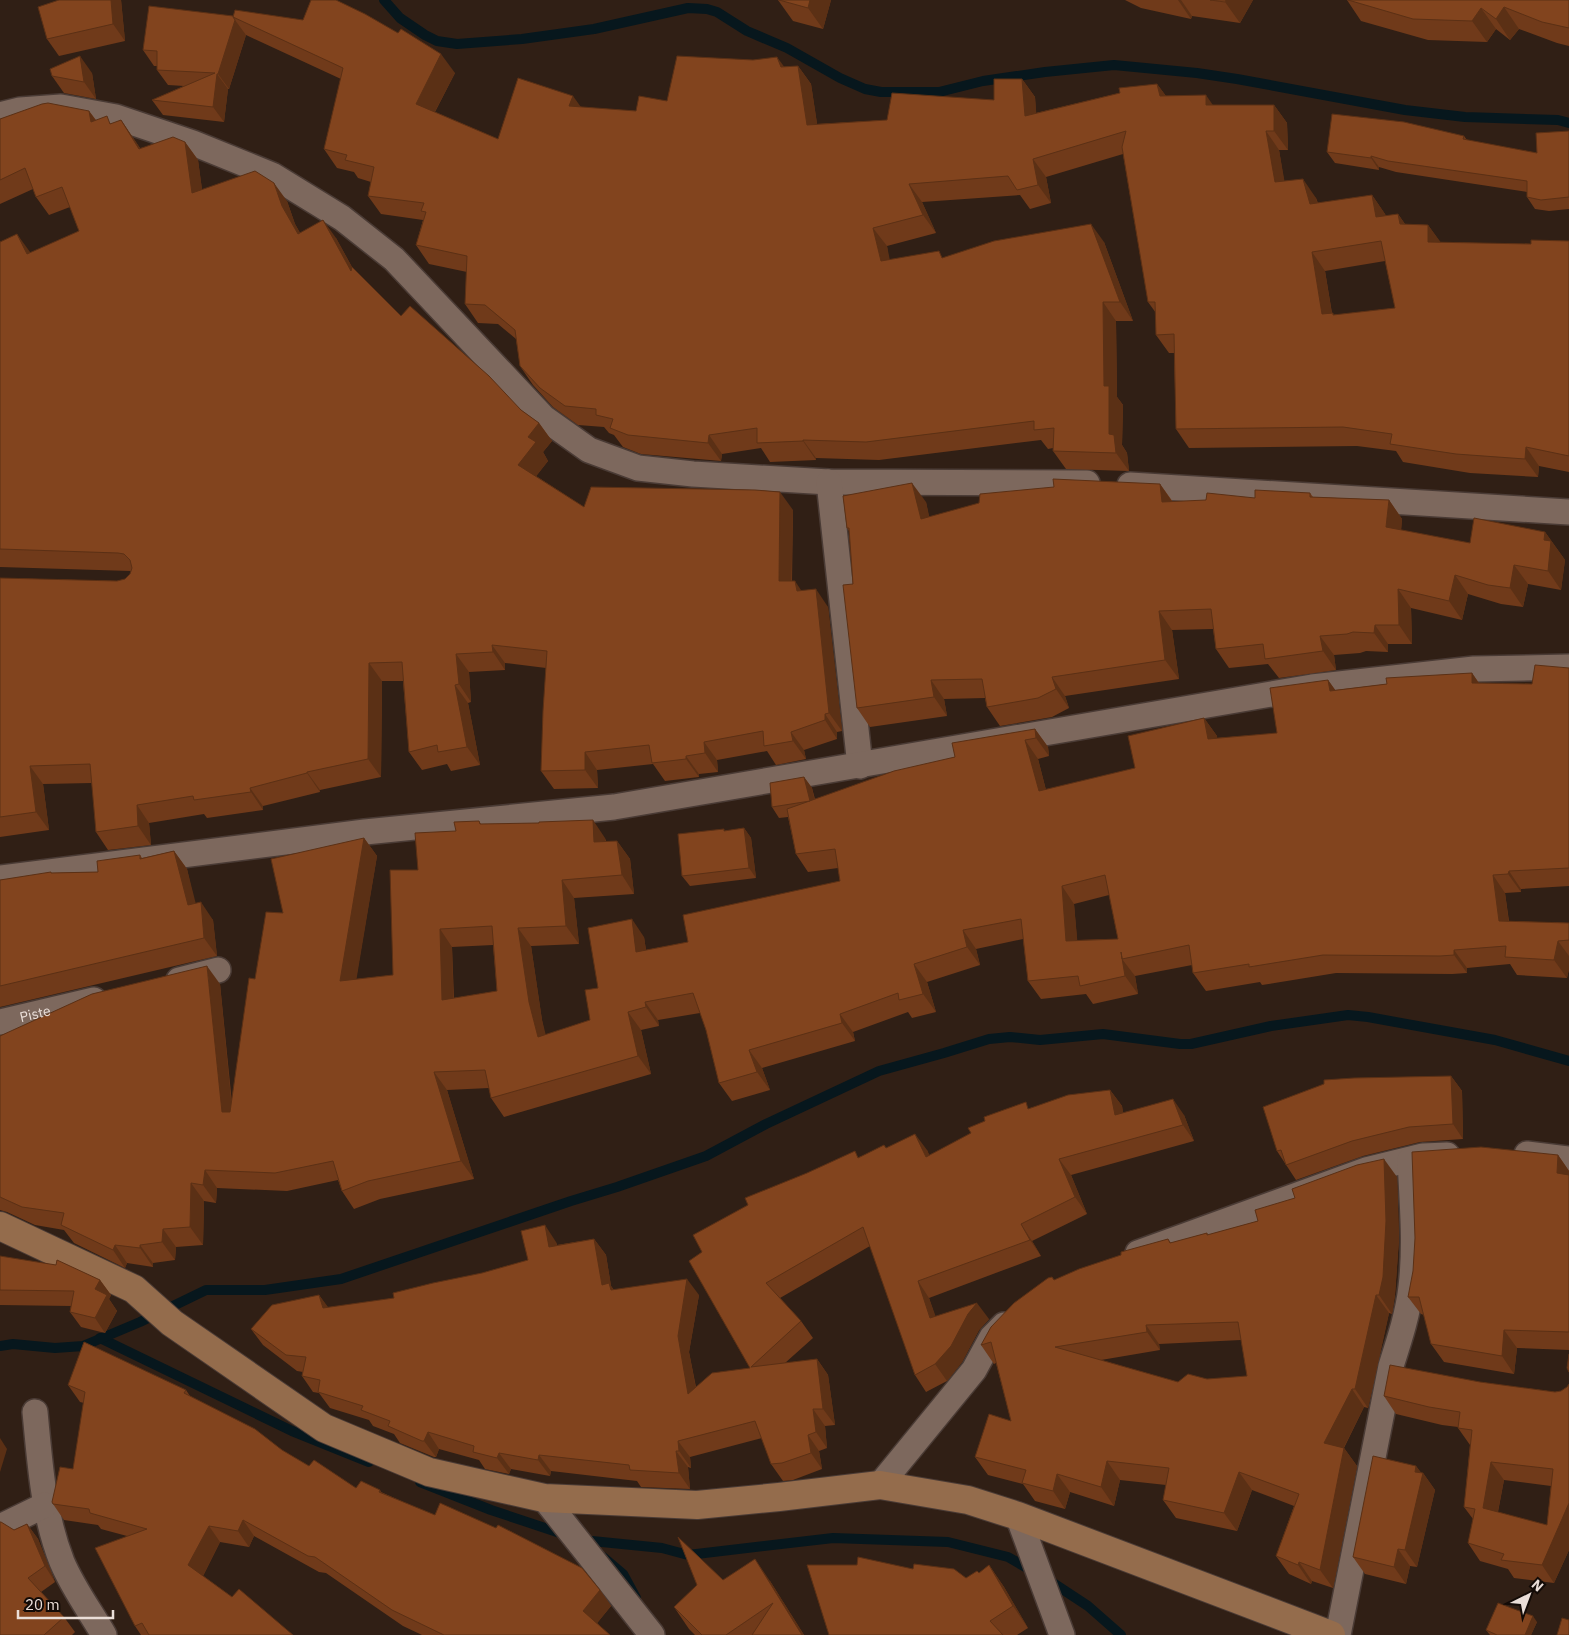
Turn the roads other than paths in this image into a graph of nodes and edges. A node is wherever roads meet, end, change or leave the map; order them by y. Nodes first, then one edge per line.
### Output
1 (0, 115) edge
2 (829, 482) junction
3 (1569, 512) edge
4 (1569, 667) edge
5 (860, 766) junction
6 (0, 878) edge
7 (218, 970) dead end
8 (161, 984) edge
9 (114, 995) edge
10 (0, 1022) edge
11 (1504, 1152) edge
12 (1467, 1153) edge
13 (1569, 1159) edge
14 (1410, 1160) junction
15 (0, 1226) edge
16 (1113, 1262) edge
17 (1017, 1310) edge
18 (35, 1412) dead end
19 (880, 1485) junction
20 (544, 1498) junction
21 (45, 1505) junction
22 (1018, 1516) junction
23 (0, 1527) edge
24 (104, 1635) edge
25 (652, 1635) edge
26 (1062, 1635) edge
27 (1331, 1635) edge
28 (1338, 1635) edge

1 - 2 street
2 - 3 street
2 - 5 street
4 - 5 street
5 - 6 street
7 - 8 street
9 - 10 street, Piste
11 - 13 street
12 - 14 street
14 - 16 street
14 - 28 street
15 - 20 main road
17 - 19 street
18 - 21 street
19 - 20 main road
19 - 22 main road
20 - 25 street
21 - 23 street
21 - 24 street
22 - 26 street
22 - 27 main road

